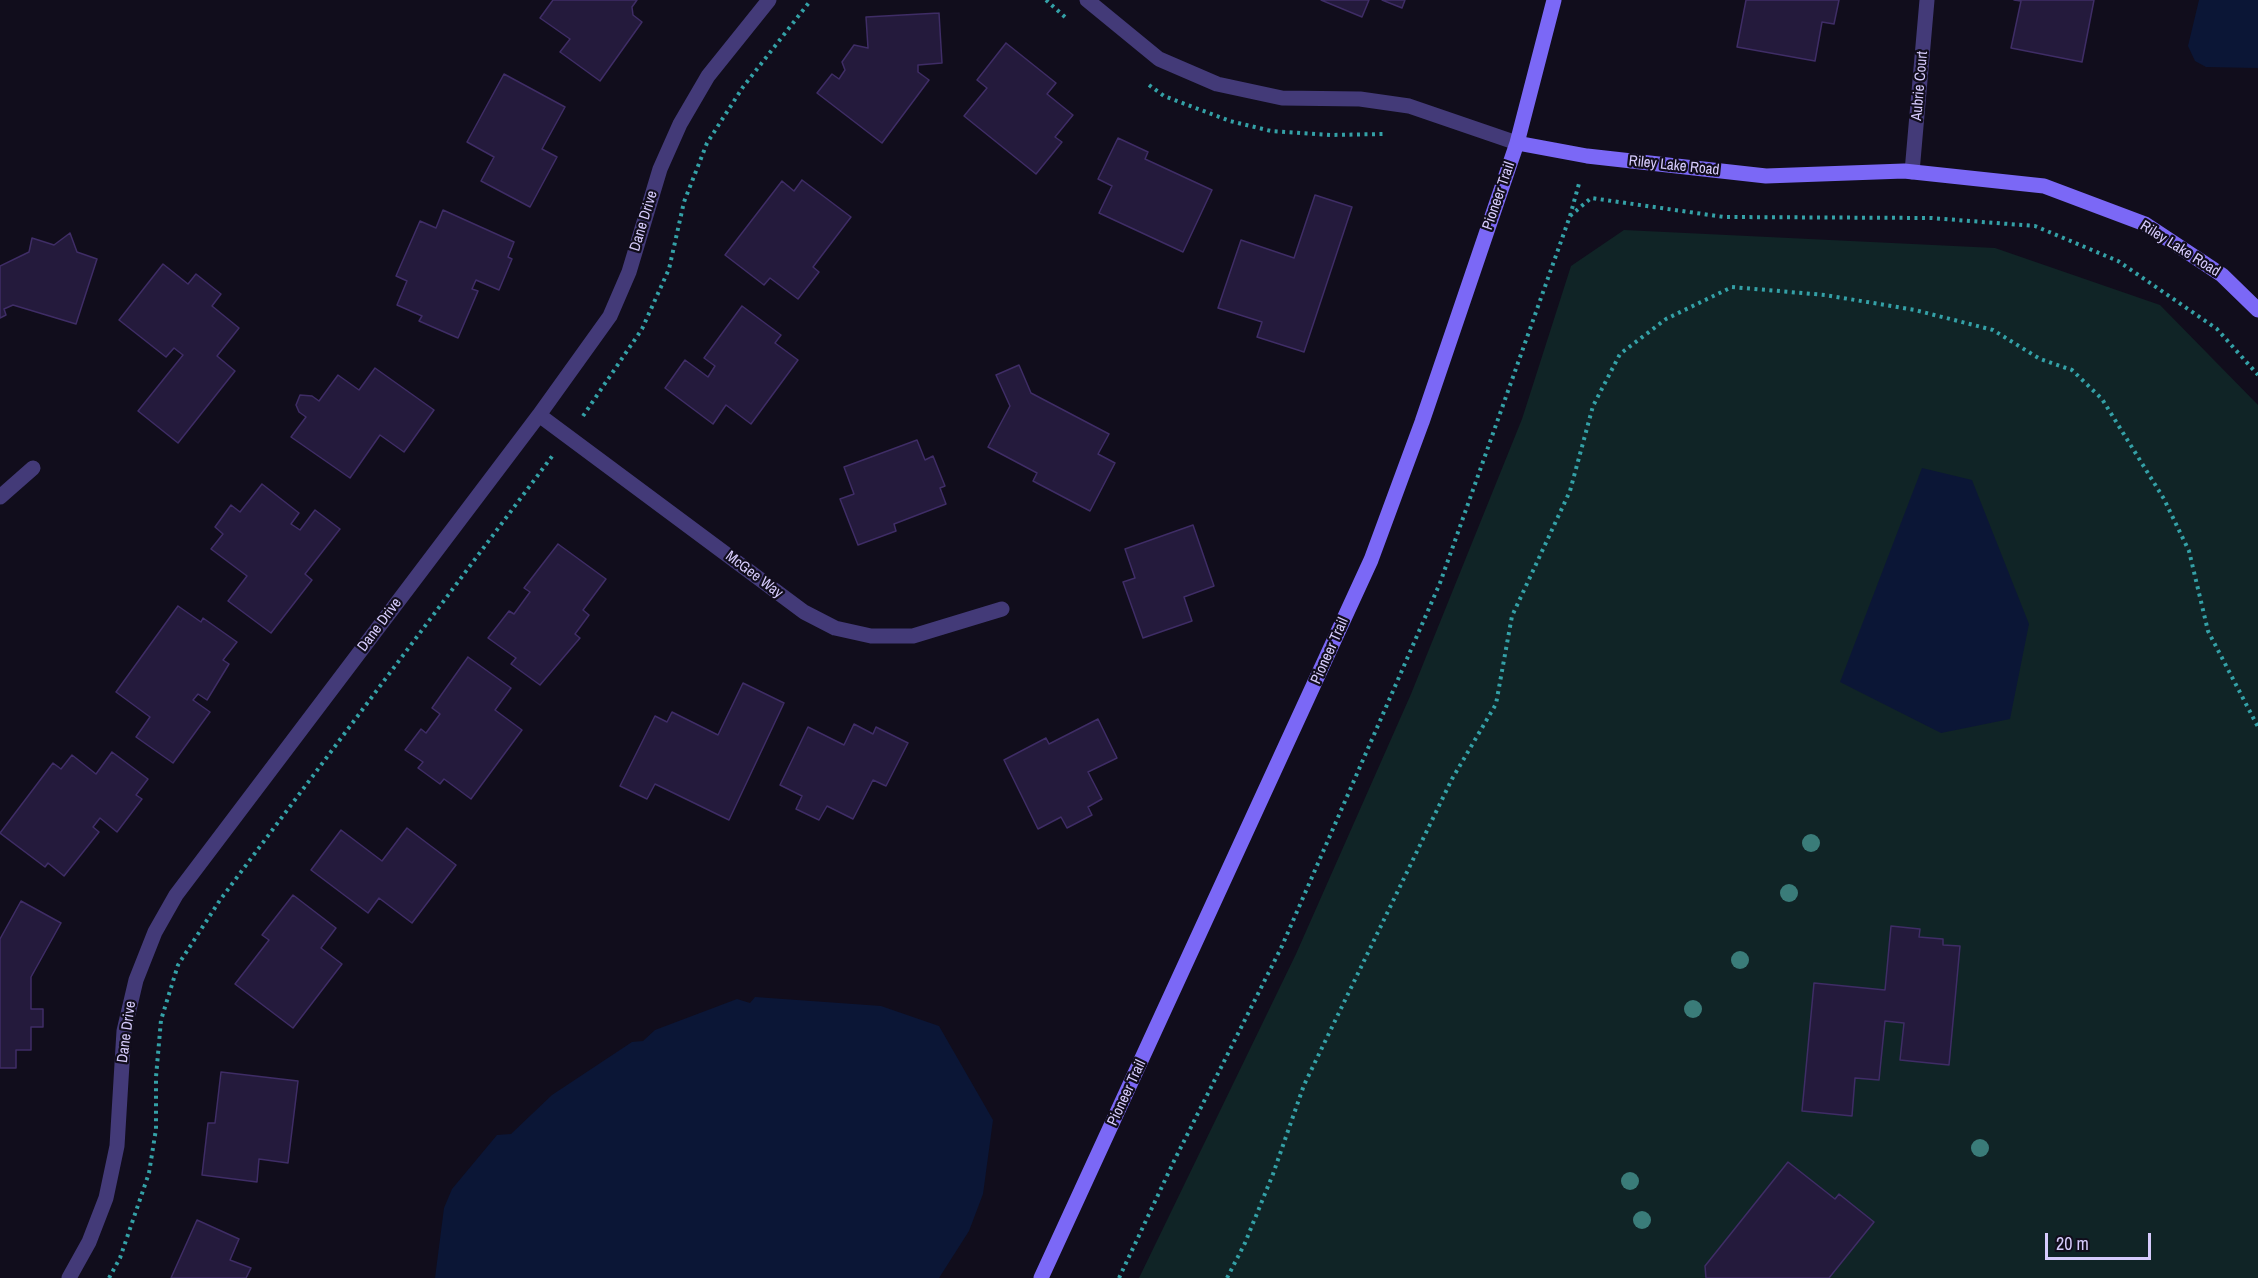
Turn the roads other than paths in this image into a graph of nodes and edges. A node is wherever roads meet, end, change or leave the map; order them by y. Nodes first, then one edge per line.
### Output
1 (769, 0) edge
2 (1087, 0) edge
3 (1554, 0) edge
4 (1927, 0) edge
5 (1517, 143) junction
6 (1912, 172) junction
7 (2258, 310) edge
8 (539, 415) junction
9 (33, 468) dead end
10 (0, 497) edge
11 (1002, 609) dead end
12 (69, 1278) edge
13 (1041, 1278) edge

1 - 8 street, Dane Drive
2 - 5 street, Riley Lake Road
3 - 5 main road, Pioneer Trail
4 - 6 street, Aubrie Court
5 - 6 main road, Riley Lake Road
5 - 13 main road, Pioneer Trail
6 - 7 main road, Riley Lake Road
8 - 11 street, McGee Way
8 - 12 street, Dane Drive
9 - 10 street

